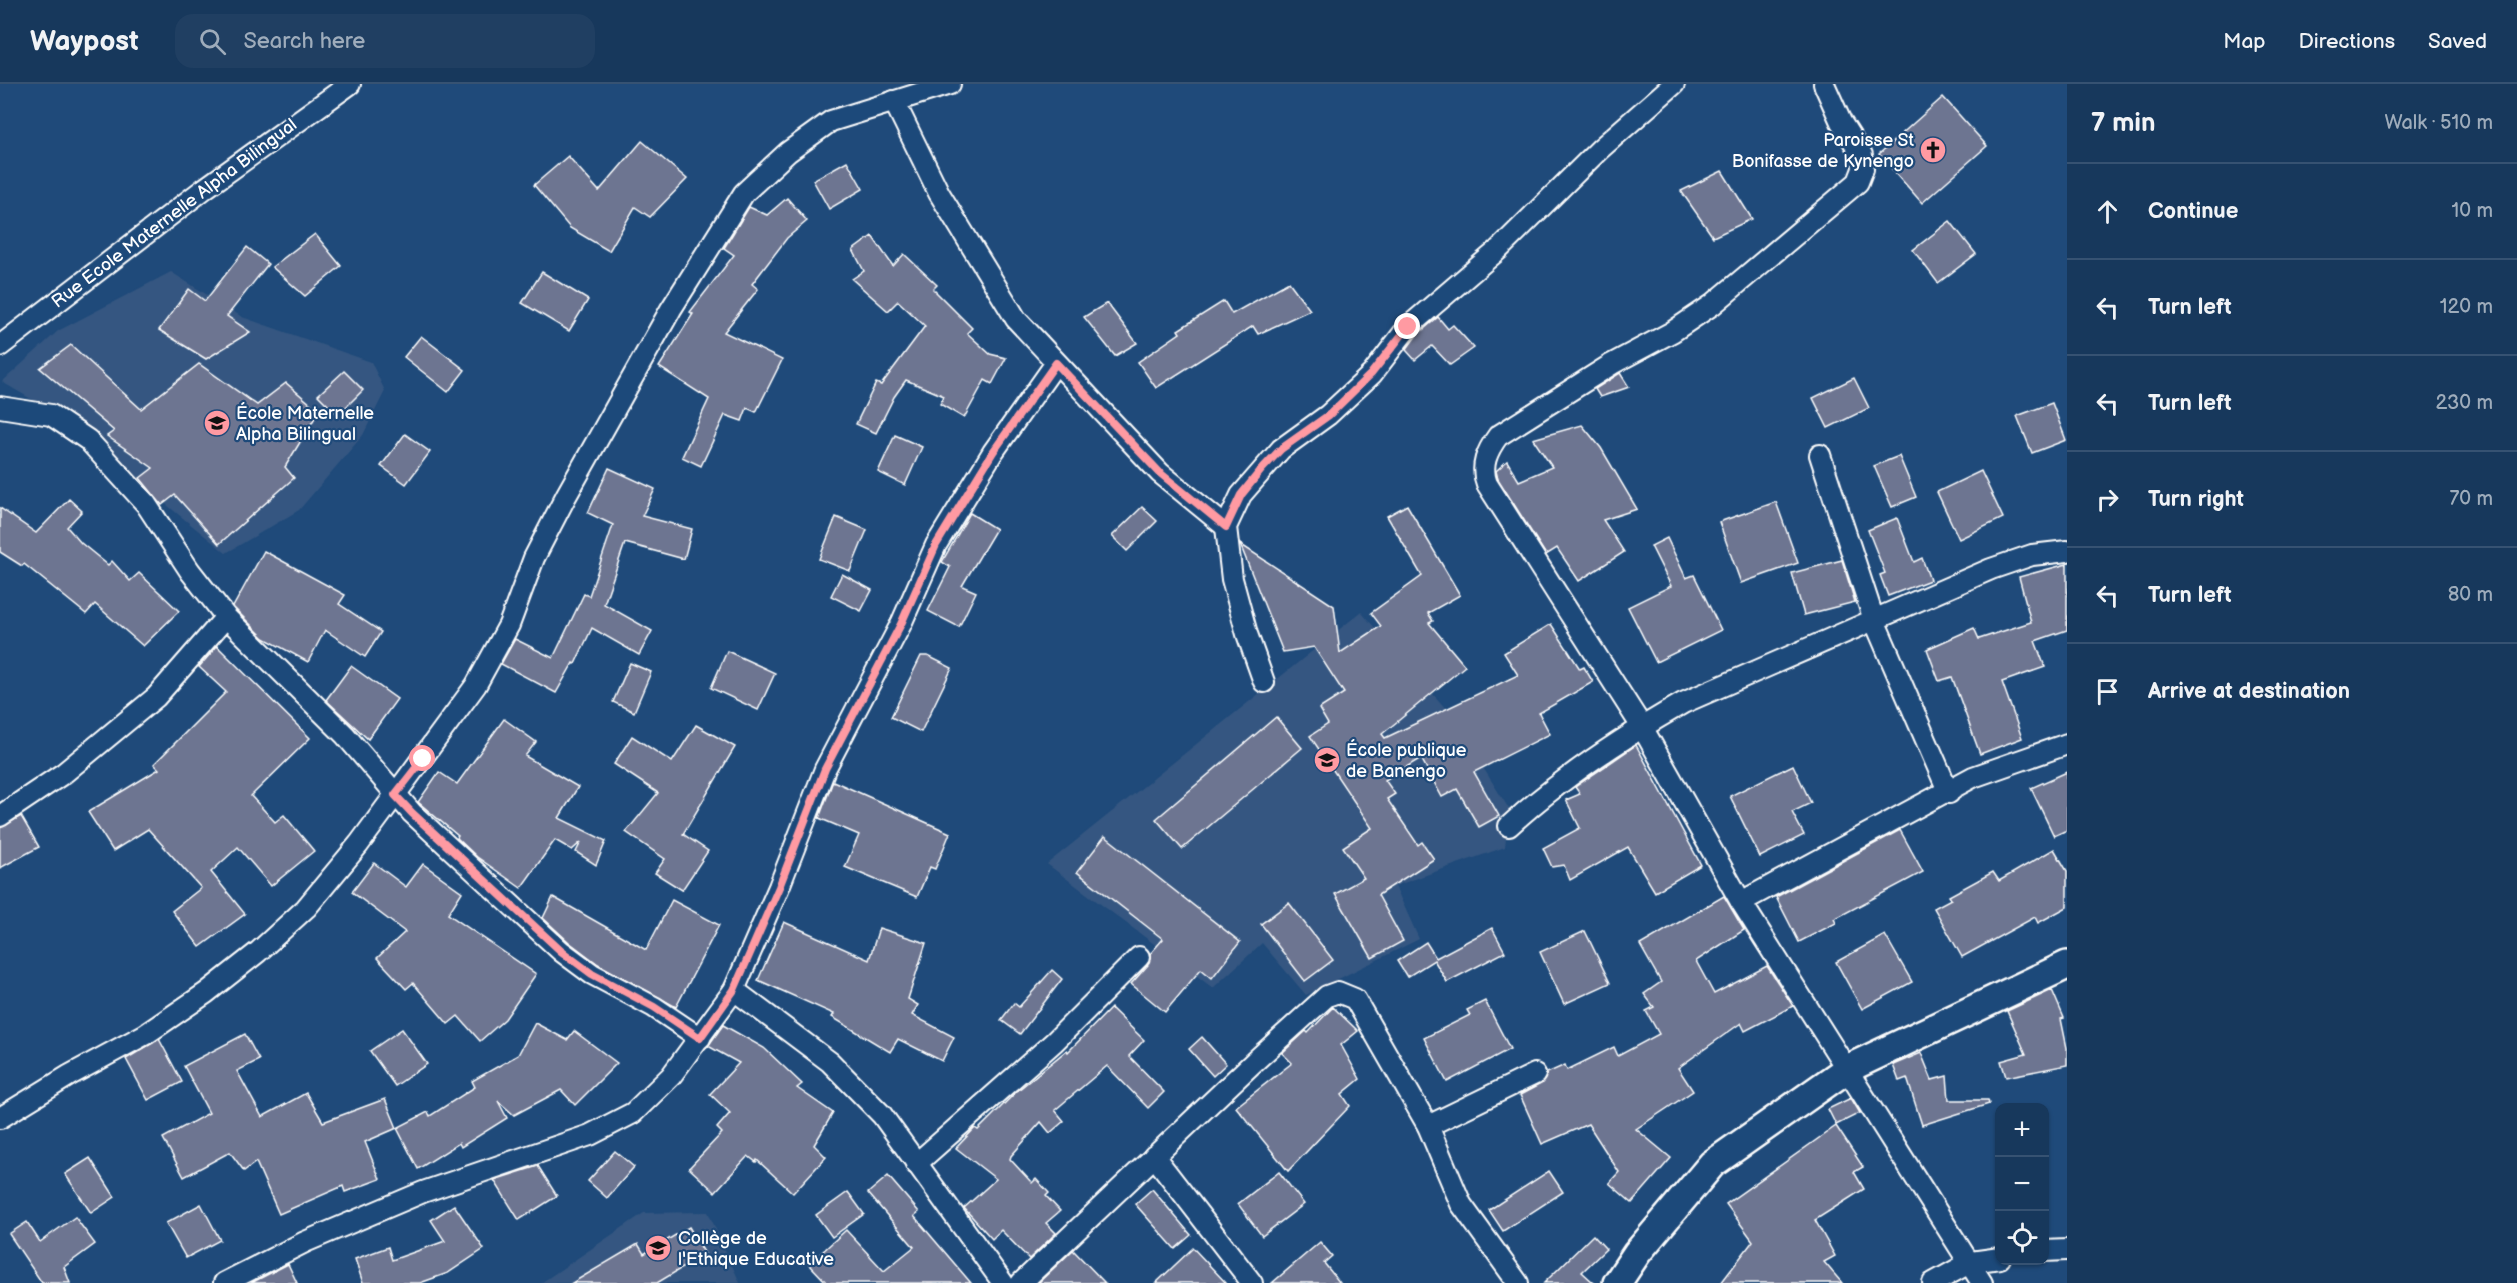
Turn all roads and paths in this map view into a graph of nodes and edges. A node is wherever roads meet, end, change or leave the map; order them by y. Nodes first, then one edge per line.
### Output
1 (350, 84) edge
2 (950, 84) edge
3 (1674, 84) edge
4 (1824, 84) edge
5 (894, 101) junction
6 (0, 346) edge
7 (1056, 363) junction
8 (0, 407) edge
9 (1820, 455) dead end
10 (1226, 527) junction
11 (2067, 551) edge
12 (226, 617) junction
13 (1874, 620) junction
14 (1264, 682) dead end
15 (1642, 727) junction
16 (2067, 744) edge
17 (1949, 793) junction
18 (395, 795) junction
19 (0, 816) edge
20 (1509, 826) dead end
21 (1741, 902) junction
22 (1139, 957) dead end
23 (2067, 965) edge
24 (734, 990) junction
25 (700, 1038) junction
26 (1847, 1069) junction
27 (1535, 1074) dead end
28 (0, 1118) edge
29 (1428, 1126) junction
30 (1154, 1156) junction
31 (916, 1164) junction
32 (2067, 1250) edge
33 (2049, 1251) edge
34 (1995, 1259) edge
35 (1971, 1263) junction
36 (224, 1283) edge
37 (1003, 1283) edge
38 (1021, 1283) edge
39 (1252, 1283) edge
40 (1518, 1283) edge
41 (1617, 1283) edge
42 (1933, 1283) edge
43 (1982, 1283) edge

1 - 6 street, Rue Ecole Maternelle Alpha Bilingual
2 - 5 street
3 - 10 street
4 - 15 street
5 - 7 street
5 - 18 street
7 - 10 street
7 - 24 street
8 - 12 street
9 - 13 street
10 - 14 street
11 - 13 street
12 - 18 street
12 - 19 street
13 - 15 street
13 - 17 street
15 - 20 street
15 - 21 street
16 - 17 street
17 - 21 street
18 - 25 street
18 - 28 street
21 - 26 street
22 - 31 street
23 - 26 street
24 - 25 street
24 - 31 street
25 - 36 street
26 - 35 street
26 - 41 street
27 - 29 street
29 - 30 street
29 - 40 street
30 - 38 street
30 - 39 street
31 - 37 street
32 - 33 street
34 - 35 street
35 - 42 street
35 - 43 street

